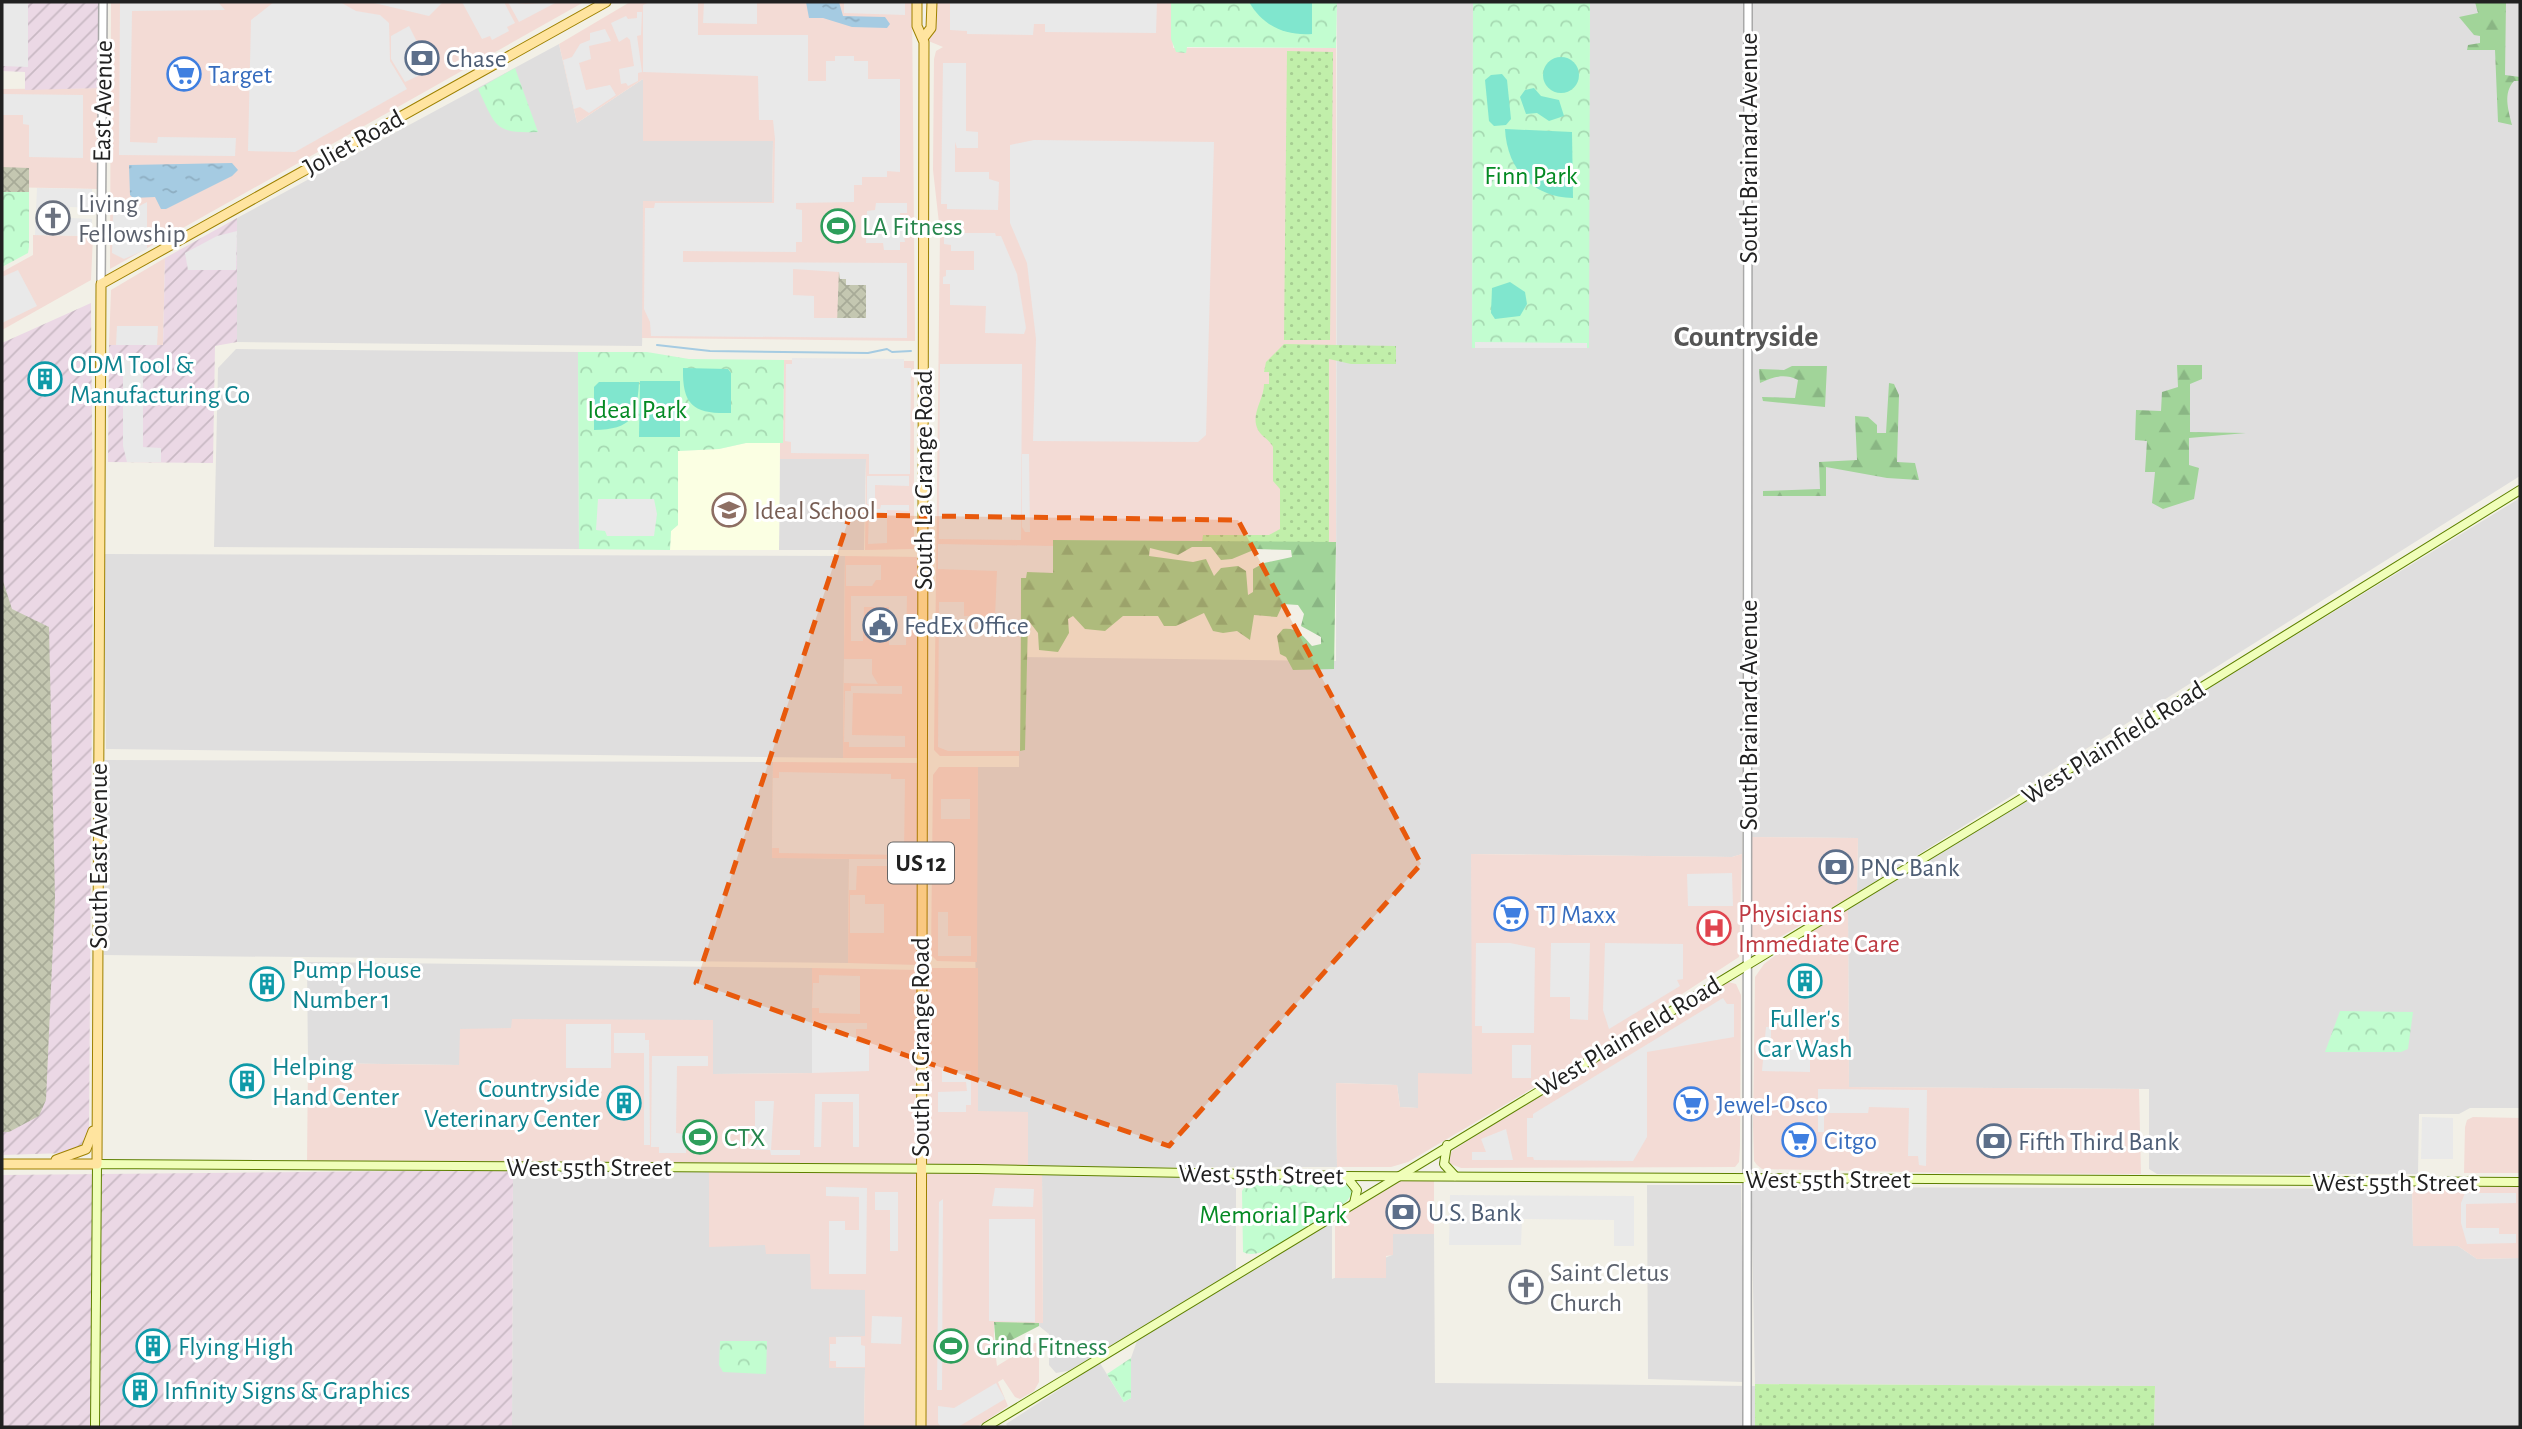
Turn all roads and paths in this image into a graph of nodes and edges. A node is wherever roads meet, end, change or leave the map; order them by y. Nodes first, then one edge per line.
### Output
1 (103, 2) edge
2 (606, 2) edge
3 (917, 2) edge
4 (932, 2) edge
5 (1748, 2) edge
6 (924, 37) junction
7 (101, 284) junction
8 (2520, 490) edge
9 (1748, 964) junction
10 (97, 1094) junction
11 (1447, 1145) junction
12 (2, 1164) edge
13 (43, 1164) junction
14 (97, 1164) junction
15 (920, 1169) junction
16 (1346, 1176) junction
17 (1396, 1176) junction
18 (1455, 1177) junction
19 (1747, 1179) junction
20 (2520, 1182) edge
21 (1354, 1204) junction
22 (95, 1427) edge
23 (921, 1427) edge
24 (986, 1427) edge
25 (1747, 1427) edge

1 - 7 street, East Avenue
2 - 7 main road, Joliet Road
3 - 6 main road, South La Grange Road / US 12
4 - 6 main road, South La Grange Road / US 12
5 - 9 street, South Brainard Avenue
6 - 15 main road, South La Grange Road / US 12
7 - 10 main road, South East Avenue
8 - 9 main road, West Plainfield Road
9 - 11 main road, West Plainfield Road
9 - 19 street, South Brainard Avenue
10 - 13 main road
10 - 14 main road, South East Avenue
11 - 17 main road, West Plainfield Road
11 - 18 main road
12 - 13 main road, West 55th Street
13 - 14 main road, West 55th Street
14 - 15 main road, West 55th Street
14 - 22 main road, South East Avenue
15 - 16 main road, West 55th Street
15 - 23 main road, South La Grange Road / US 12
16 - 17 main road, West 55th Street
16 - 21 main road
17 - 18 main road, West 55th Street
17 - 21 main road, West Plainfield Road
18 - 19 main road, West 55th Street
19 - 20 main road, West 55th Street
19 - 25 street, South Brainard Avenue
21 - 24 main road, West Plainfield Road

